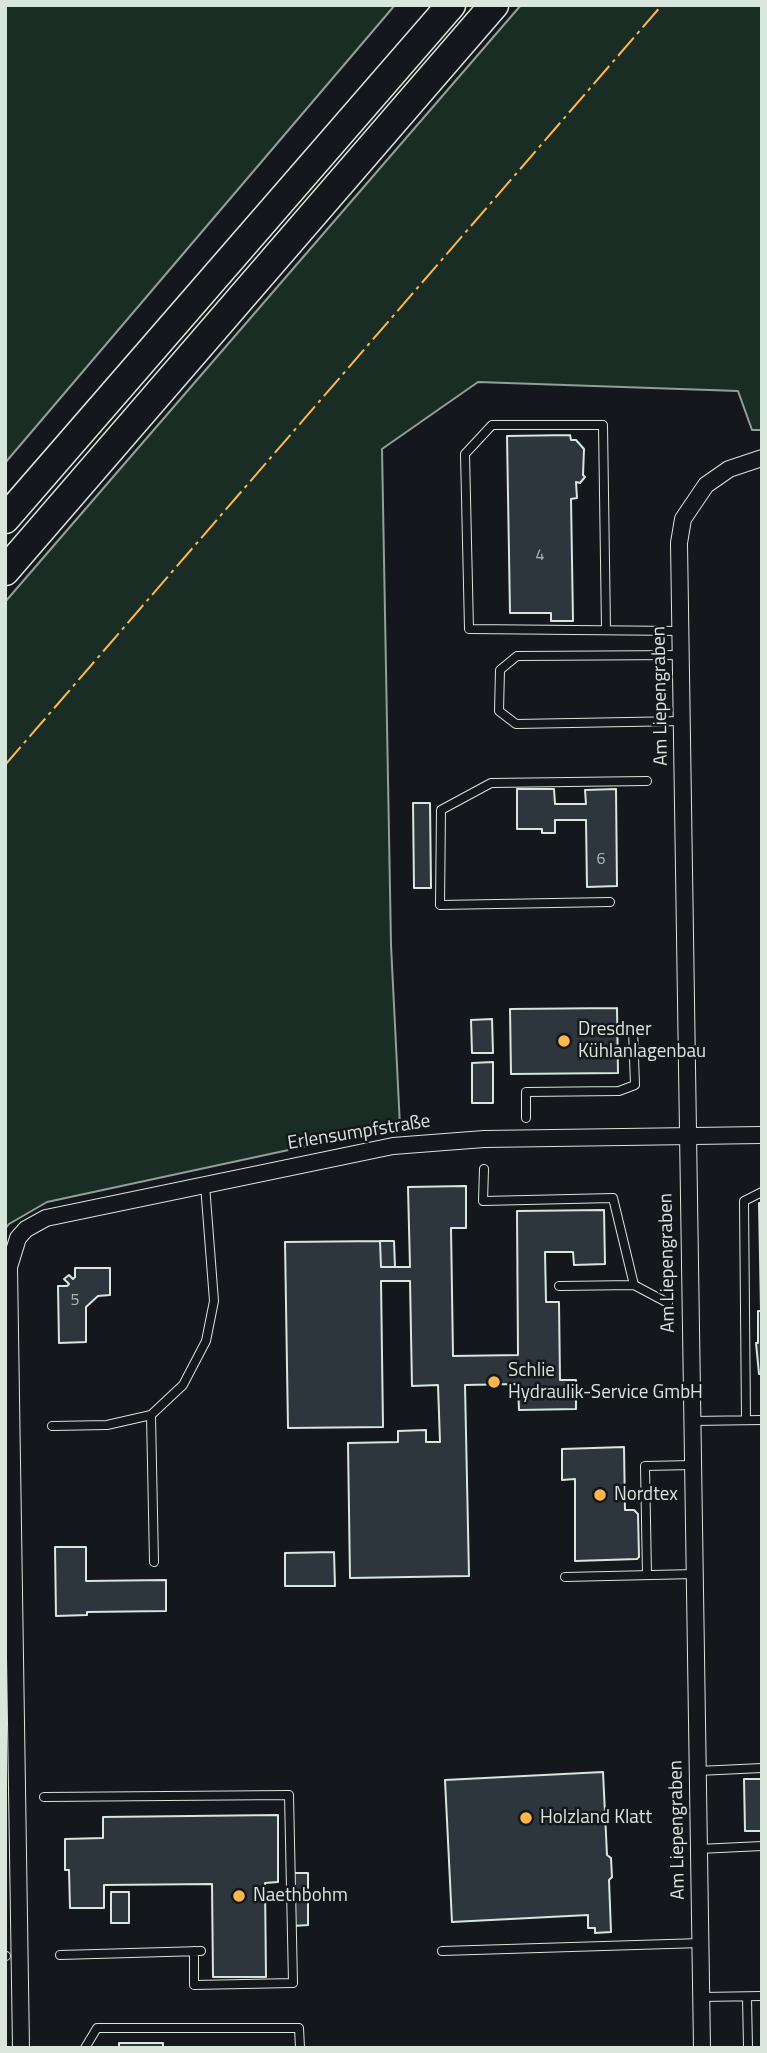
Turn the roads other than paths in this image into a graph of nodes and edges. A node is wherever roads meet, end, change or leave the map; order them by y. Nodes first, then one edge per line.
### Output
1 (451, 5) edge
2 (494, 5) edge
3 (762, 458) edge
4 (5, 519) edge
5 (5, 571) edge
6 (607, 630) junction
7 (681, 631) junction
8 (681, 655) junction
9 (682, 721) junction
10 (647, 781) dead end
11 (610, 902) dead end
12 (633, 1030) dead end
13 (526, 1118) dead end
14 (762, 1135) edge
15 (687, 1137) junction
16 (484, 1169) dead end
17 (204, 1183) junction
18 (762, 1192) edge
19 (634, 1285) junction
20 (559, 1286) dead end
21 (668, 1303) dead end
22 (150, 1415) junction
23 (746, 1420) junction
24 (762, 1420) edge
25 (692, 1421) junction
26 (52, 1426) dead end
27 (693, 1465) junction
28 (154, 1562) dead end
29 (695, 1574) junction
30 (647, 1575) junction
31 (565, 1577) dead end
32 (762, 1768) edge
33 (698, 1771) junction
34 (44, 1797) dead end
35 (762, 1846) edge
36 (699, 1849) junction
37 (701, 1943) junction
38 (442, 1951) dead end
39 (60, 1955) dead end
40 (762, 1996) edge
41 (702, 1997) junction
42 (747, 1997) junction
43 (21, 2048) edge
44 (85, 2048) edge
45 (300, 2048) edge
46 (702, 2048) edge
47 (748, 2048) edge

1 - 4 highway
2 - 5 highway
3 - 7 street, Am Liepengraben
6 - 6 lane
6 - 7 lane
7 - 8 street, Am Liepengraben
8 - 9 street, Am Liepengraben
8 - 9 lane
9 - 15 street, Am Liepengraben
10 - 11 lane
12 - 13 lane
14 - 15 street, Erlensumpfstraße
15 - 17 street, Erlensumpfstraße
15 - 25 street, Am Liepengraben
16 - 19 lane
17 - 22 lane
17 - 43 street, Erlensumpfstraße
18 - 23 lane
19 - 20 lane
19 - 21 lane
22 - 26 lane
22 - 28 lane
23 - 24 lane
23 - 25 lane
25 - 27 street, Am Liepengraben
27 - 29 street, Am Liepengraben
27 - 30 lane
29 - 30 lane
29 - 33 street, Am Liepengraben
30 - 31 lane
32 - 33 lane
33 - 36 street, Am Liepengraben
34 - 39 lane
35 - 36 lane
36 - 37 street, Am Liepengraben
37 - 38 lane
37 - 41 street, Am Liepengraben
40 - 42 lane
41 - 42 lane
41 - 46 street, Am Liepengraben
42 - 47 lane
44 - 45 lane

